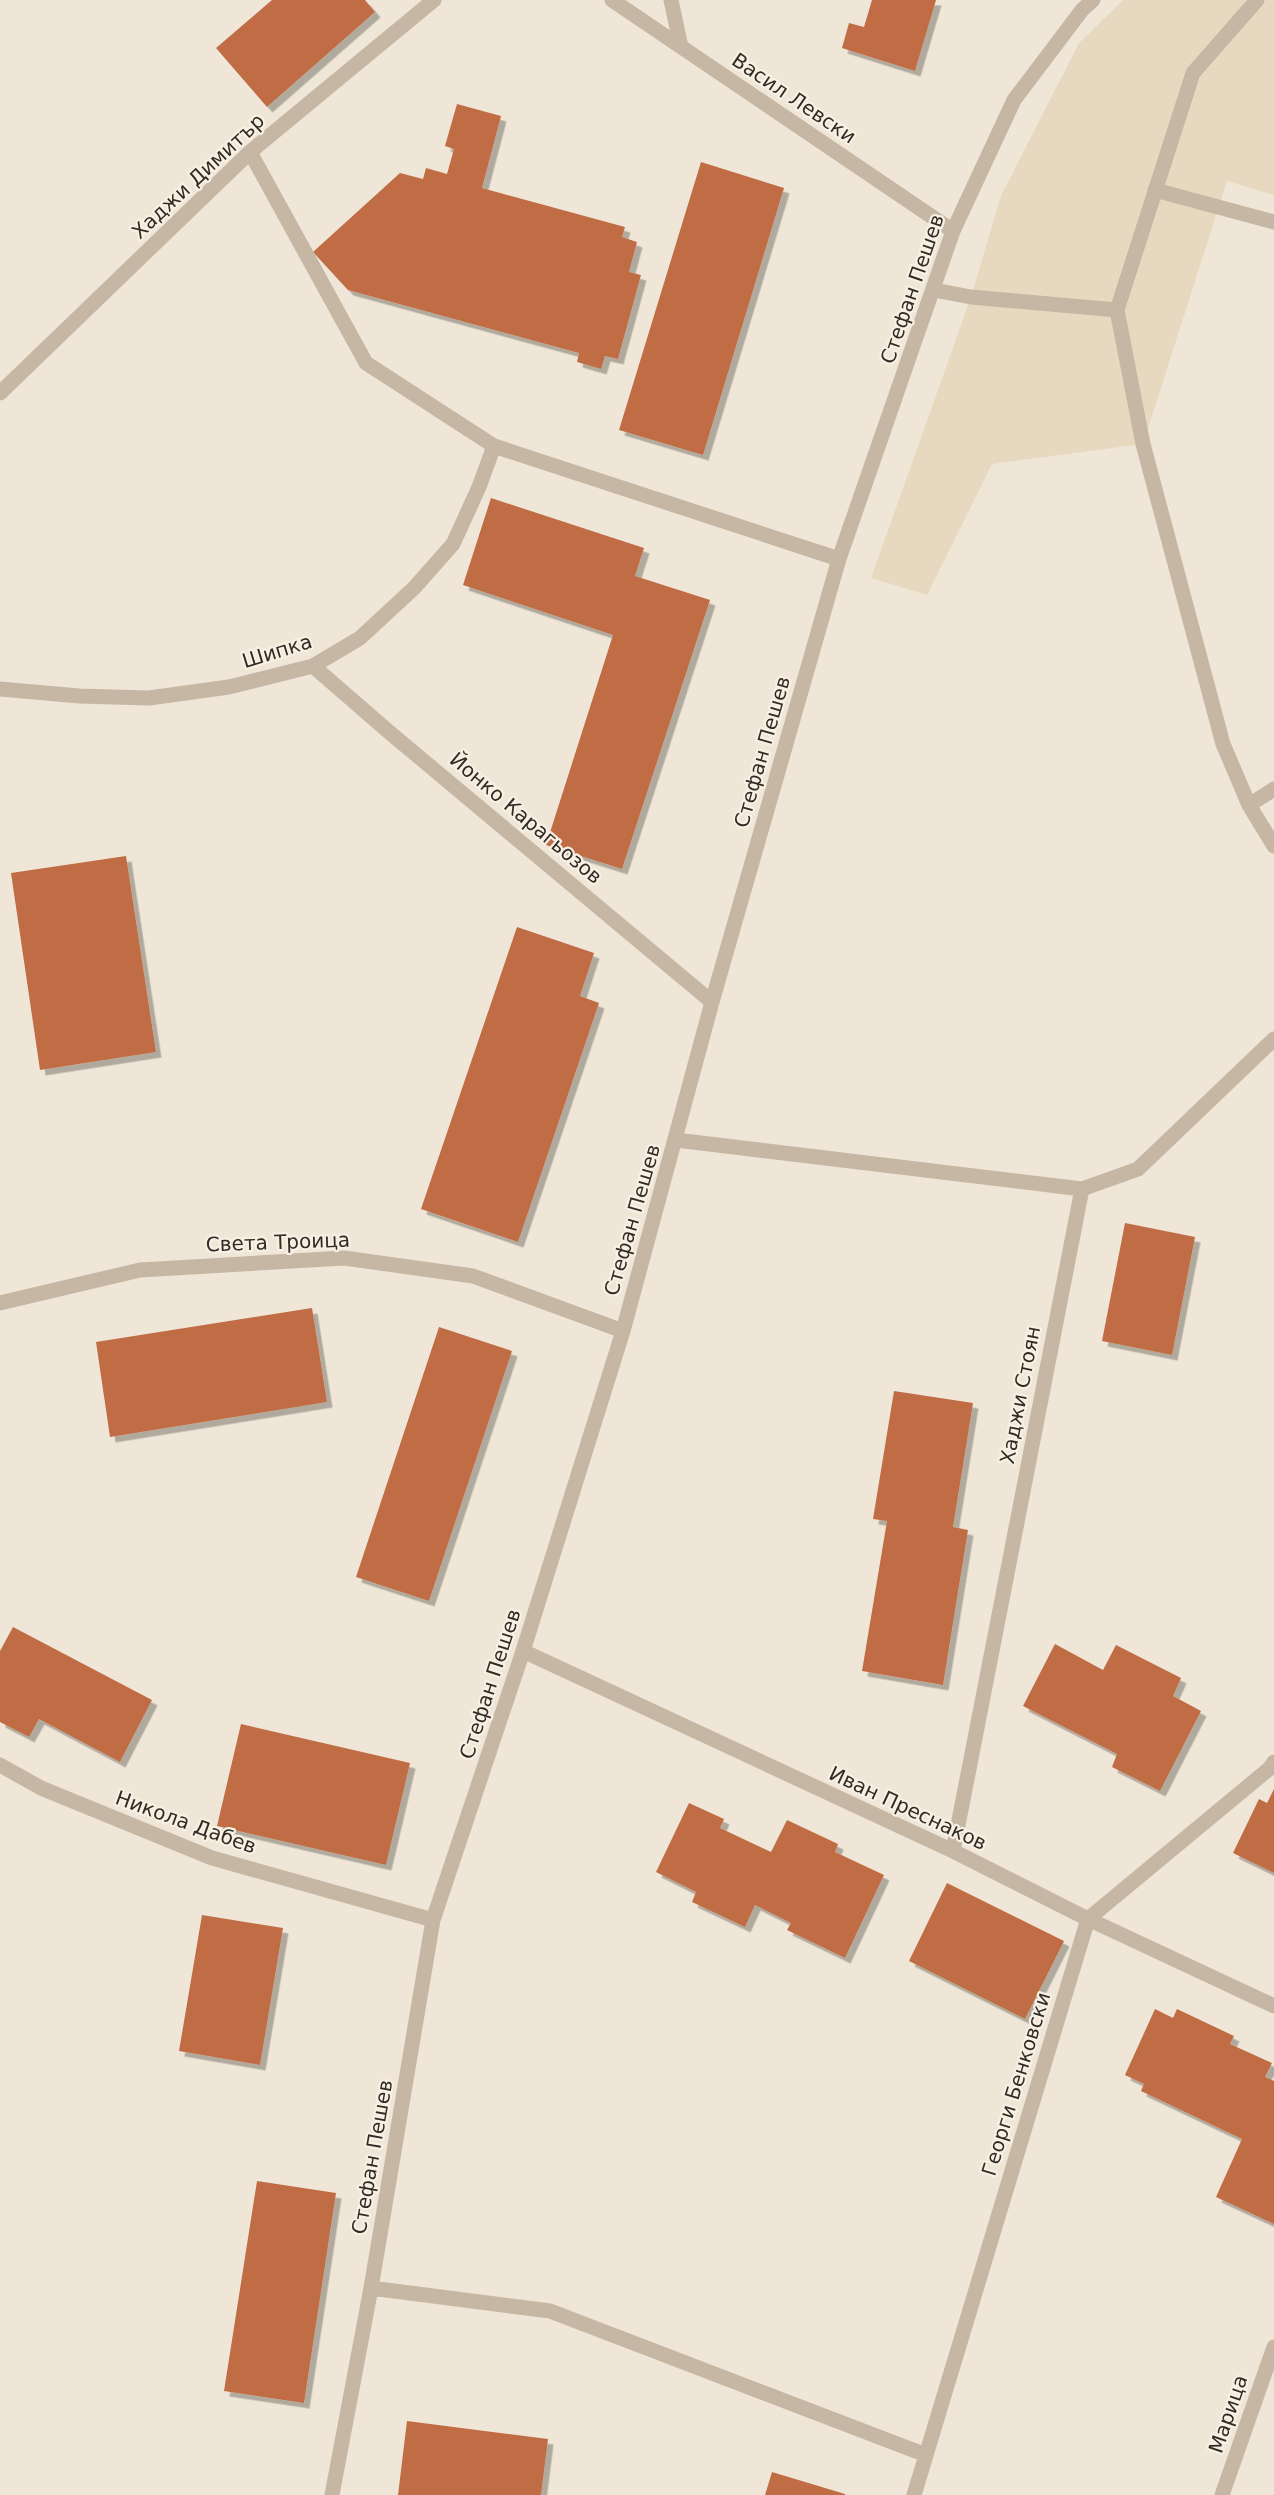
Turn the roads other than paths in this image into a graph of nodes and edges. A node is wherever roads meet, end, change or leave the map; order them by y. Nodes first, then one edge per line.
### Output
1 (434, 0) edge
2 (612, 0) edge
3 (671, 0) edge
4 (1093, 0) edge
5 (1257, 0) edge
6 (681, 47) junction
7 (250, 152) junction
8 (1155, 190) junction
9 (1274, 222) edge
10 (953, 231) junction
11 (934, 290) junction
12 (1117, 310) junction
13 (0, 393) edge
14 (494, 446) junction
15 (839, 559) junction
16 (313, 666) junction
17 (0, 689) edge
18 (1274, 789) edge
19 (1249, 805) junction
20 (1274, 846) edge
21 (712, 1002) junction
22 (1274, 1039) edge
23 (676, 1140) junction
24 (1082, 1189) junction
25 (0, 1303) edge
26 (623, 1331) junction
27 (523, 1651) junction
28 (1274, 1762) edge
29 (0, 1765) edge
30 (953, 1851) junction
31 (1088, 1919) junction
32 (433, 1920) junction
33 (1274, 2006) edge
34 (371, 2288) junction
35 (1273, 2352) edge
36 (926, 2455) junction
37 (332, 2495) edge
38 (914, 2495) edge
39 (1222, 2495) edge

1 - 7 street, Хаджи Димитър
2 - 6 street, Васил Левски
3 - 6 street
4 - 10 street, Стефан Пешев
5 - 8 street
6 - 10 street, Васил Левски
7 - 13 street, Хаджи Димитър
7 - 14 street
8 - 9 street
8 - 12 street
10 - 11 street, Стефан Пешев
11 - 12 street
11 - 15 street, Стефан Пешев
12 - 19 street
14 - 15 street
14 - 16 street, Шипка
15 - 21 street, Стефан Пешев
16 - 17 street, Шипка
16 - 21 street, Йонко Карагьозов
18 - 19 street
19 - 20 street
21 - 23 street, Стефан Пешев
22 - 24 street
23 - 24 street
23 - 26 street, Стефан Пешев
24 - 30 street, Хаджи Стоян
25 - 26 street, Света Троица
26 - 27 street, Стефан Пешев
27 - 30 street, Иван Преснаков
27 - 32 street, Стефан Пешев
28 - 31 street
29 - 32 street, Никола Дабев
30 - 31 street, Иван Преснаков
31 - 33 street, Иван Преснаков
31 - 36 street, Георги Бенковски
32 - 34 street, Стефан Пешев
34 - 36 street
34 - 37 street, Стефан Пешев
35 - 39 street, Марица
36 - 38 street, Георги Бенковски

